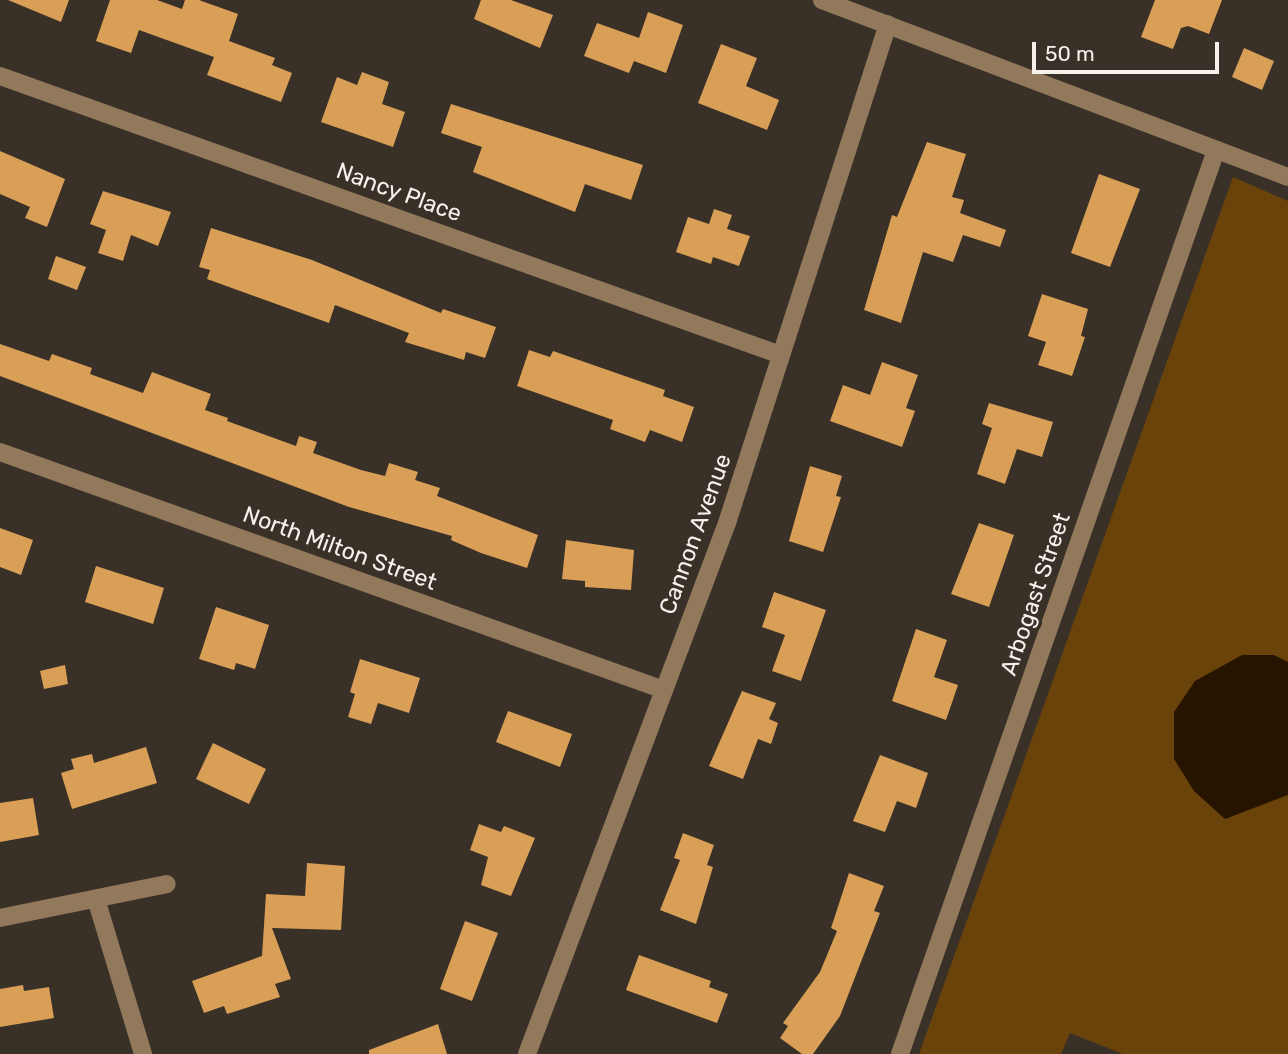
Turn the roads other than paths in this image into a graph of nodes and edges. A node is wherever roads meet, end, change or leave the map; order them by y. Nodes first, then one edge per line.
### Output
1 (824, 0) edge
2 (888, 24) junction
3 (0, 76) edge
4 (1216, 150) junction
5 (1288, 177) edge
6 (781, 355) junction
7 (0, 452) edge
8 (664, 690) junction
9 (167, 884) dead end
10 (96, 899) junction
11 (0, 918) edge
12 (144, 1054) edge
13 (527, 1054) edge
14 (900, 1054) edge

1 - 2 street
2 - 4 street
2 - 6 street, Cannon Avenue
3 - 6 street, Nancy Place
4 - 5 street
4 - 14 street, Arbogast Street
6 - 8 street, Cannon Avenue
7 - 8 street, North Milton Street
8 - 13 street, Cannon Avenue
9 - 10 street
10 - 11 street
10 - 12 street

